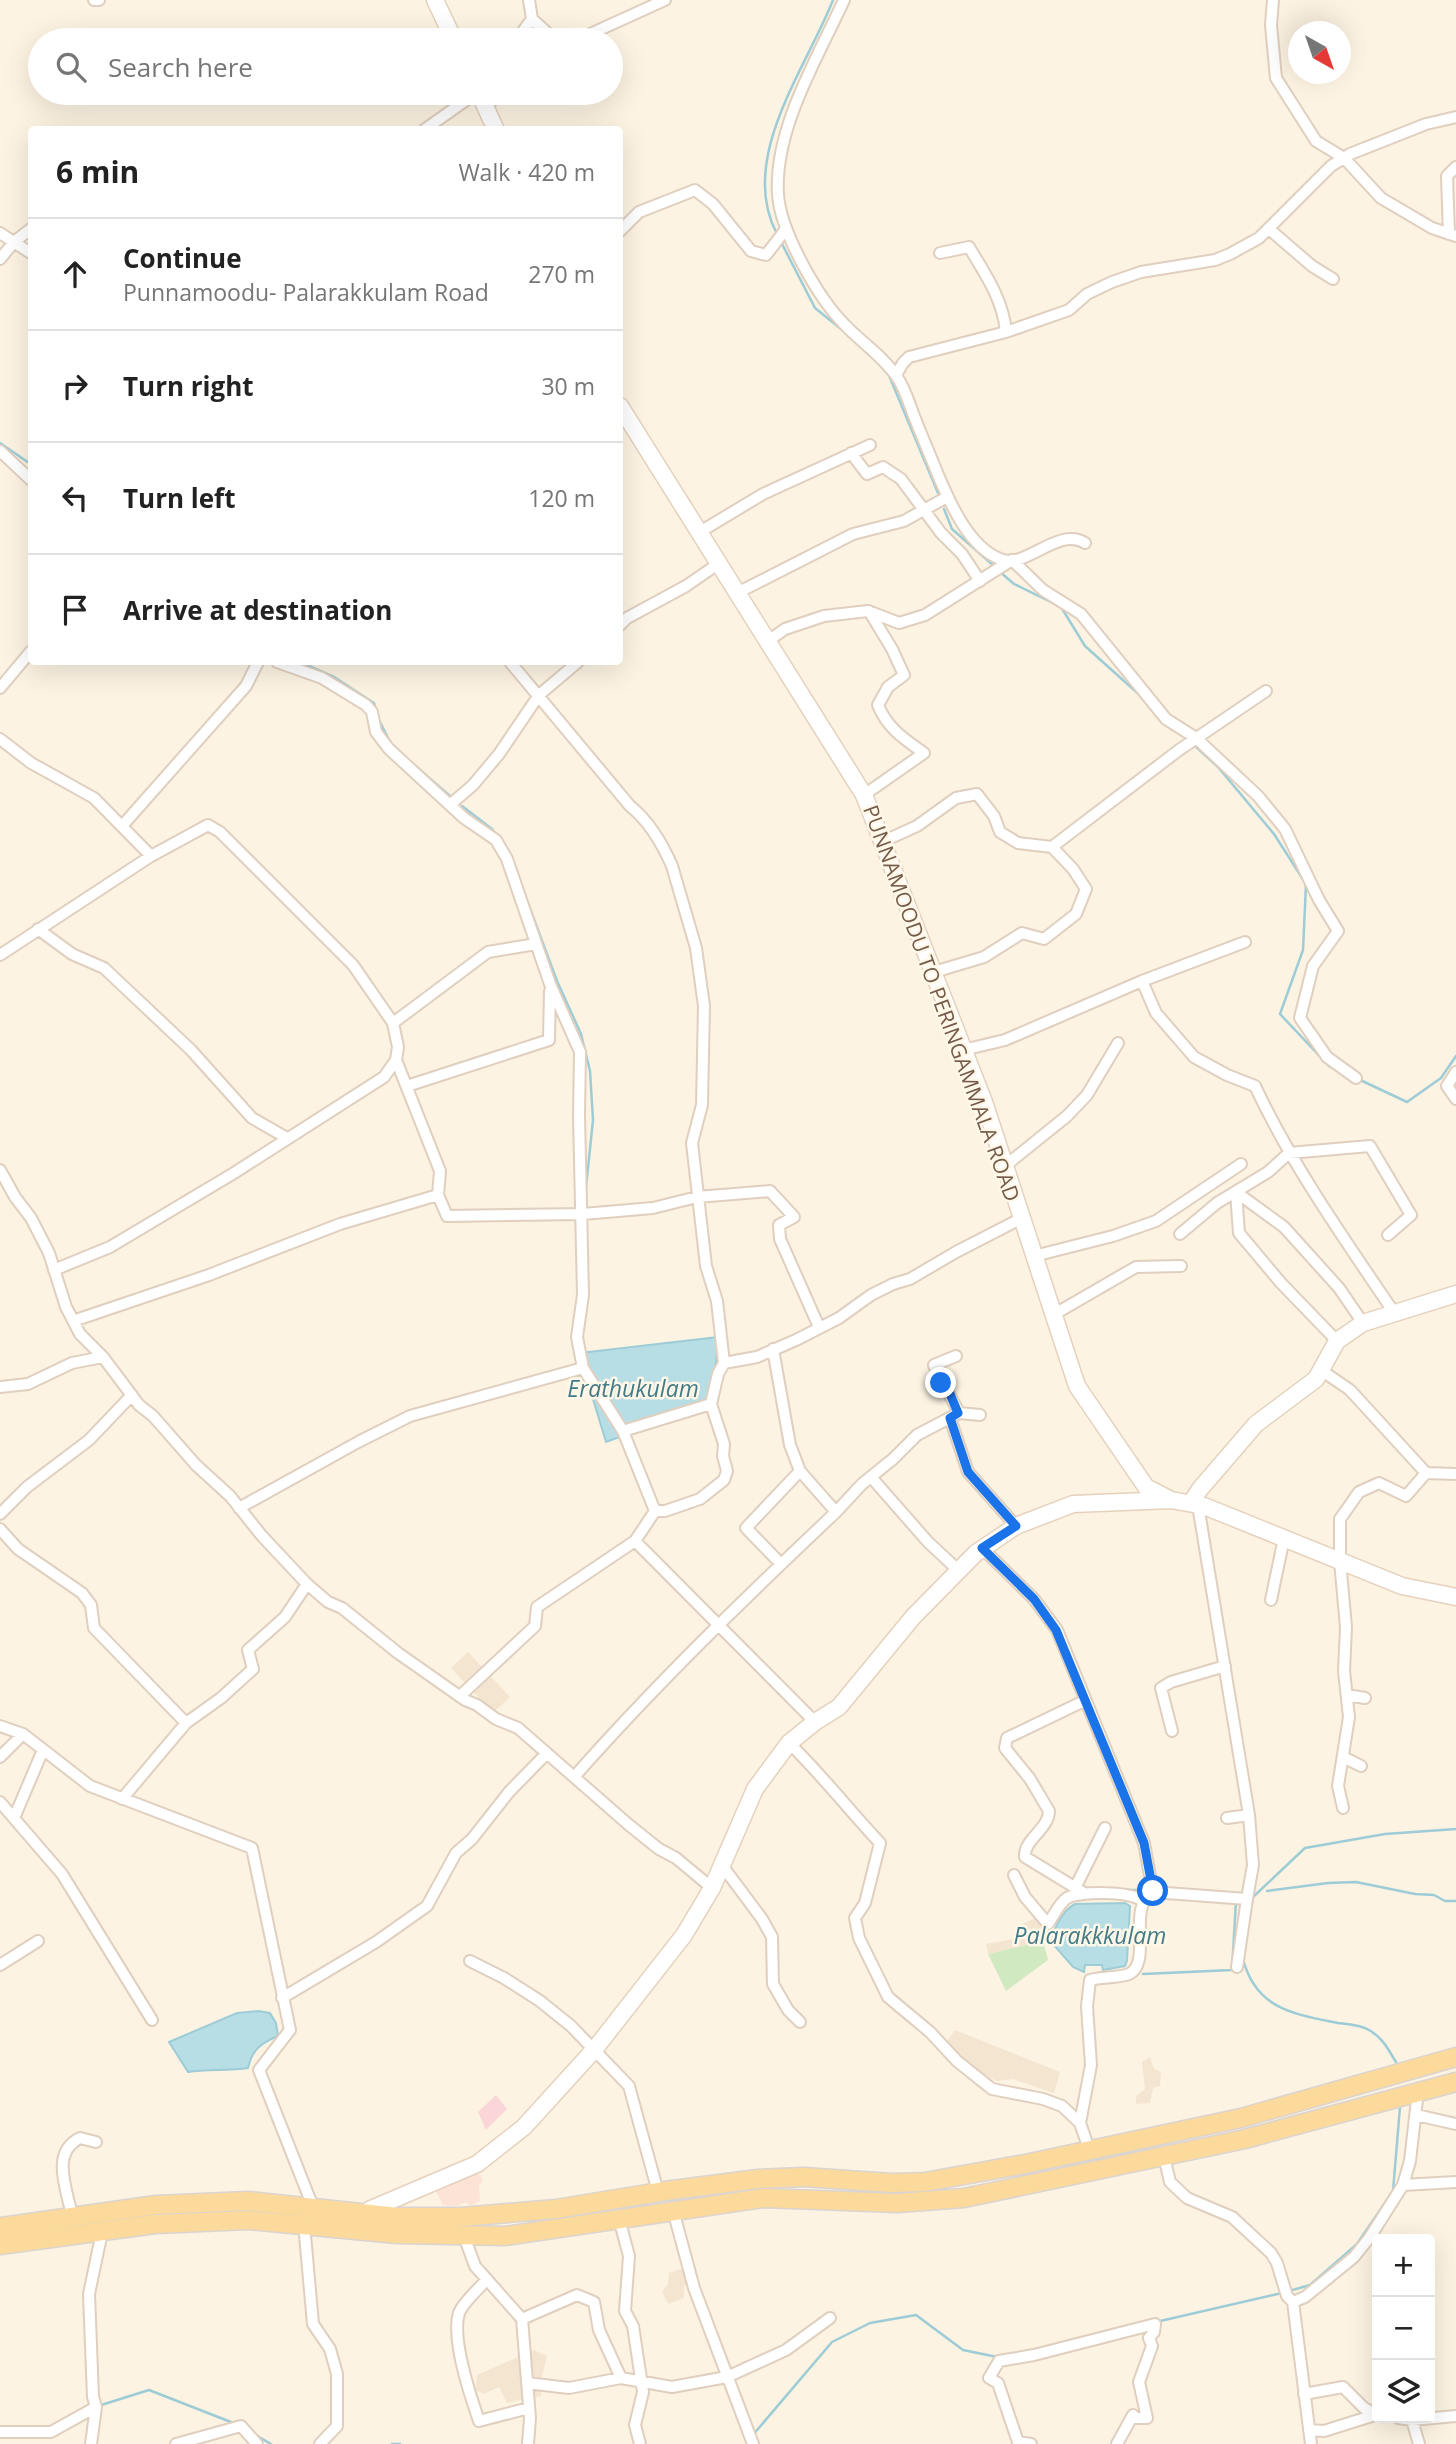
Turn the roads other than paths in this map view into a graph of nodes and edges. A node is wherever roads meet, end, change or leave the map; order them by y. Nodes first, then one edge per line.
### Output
1 (94, 0) edge
2 (99, 0) edge
3 (435, 0) edge
4 (529, 0) edge
5 (665, 0) edge
6 (844, 0) edge
7 (1273, 0) edge
8 (532, 19) junction
9 (448, 28) edge
10 (525, 28) edge
11 (542, 28) edge
12 (603, 28) edge
13 (466, 105) edge
14 (484, 105) edge
15 (1456, 117) edge
16 (431, 126) edge
17 (494, 126) edge
18 (1344, 158) junction
19 (1456, 167) edge
20 (623, 228) edge
21 (1269, 229) junction
22 (28, 231) edge
23 (784, 231) junction
24 (0, 233) edge
25 (1453, 235) edge
26 (14, 243) junction
27 (28, 252) edge
28 (940, 253) dead end
29 (0, 259) edge
30 (1333, 279) dead end
31 (1006, 331) junction
32 (896, 375) junction
33 (623, 411) edge
34 (870, 445) dead end
35 (0, 451) edge
36 (851, 453) junction
37 (28, 477) edge
38 (947, 497) junction
39 (925, 509) junction
40 (698, 533) junction
41 (1085, 544) dead end
42 (1012, 560) junction
43 (718, 564) junction
44 (981, 581) junction
45 (737, 593) junction
46 (869, 611) junction
47 (623, 623) edge
48 (768, 641) junction
49 (28, 655) edge
50 (256, 665) edge
51 (286, 665) edge
52 (513, 665) edge
53 (574, 665) edge
54 (0, 688) edge
55 (1266, 691) dead end
56 (539, 695) junction
57 (1196, 738) junction
58 (0, 739) edge
59 (864, 795) junction
60 (451, 804) junction
61 (122, 826) junction
62 (884, 841) junction
63 (1052, 847) junction
64 (151, 856) junction
65 (38, 929) junction
66 (1245, 942) dead end
67 (536, 944) junction
68 (0, 955) edge
69 (934, 972) junction
70 (1142, 981) junction
71 (550, 984) junction
72 (393, 1024) junction
73 (1118, 1043) dead end
74 (963, 1049) junction
75 (396, 1060) junction
76 (1456, 1072) edge
77 (1356, 1078) dead end
78 (407, 1086) junction
79 (1456, 1099) edge
80 (287, 1138) junction
81 (1289, 1153) junction
82 (1241, 1164) dead end
83 (1005, 1166) junction
84 (0, 1171) edge
85 (1236, 1192) junction
86 (438, 1195) junction
87 (697, 1197) junction
88 (583, 1214) junction
89 (1022, 1218) junction
90 (1181, 1234) dead end
91 (1388, 1236) dead end
92 (1034, 1256) junction
93 (1181, 1266) dead end
94 (54, 1270) junction
95 (1456, 1294) edge
96 (1395, 1314) junction
97 (1054, 1315) junction
98 (73, 1321) junction
99 (1363, 1323) junction
100 (819, 1328) junction
101 (1337, 1340) junction
102 (773, 1349) junction
103 (956, 1356) dead end
104 (103, 1357) junction
105 (724, 1363) junction
106 (583, 1368) junction
107 (1321, 1370) junction
108 (0, 1387) edge
109 (132, 1395) junction
110 (711, 1404) junction
111 (980, 1415) dead end
112 (954, 1416) junction
113 (624, 1431) junction
114 (800, 1471) junction
115 (1426, 1473) junction
116 (1456, 1474) edge
117 (871, 1477) junction
118 (1171, 1500) junction
119 (1194, 1504) junction
120 (239, 1508) junction
121 (654, 1511) junction
122 (836, 1512) junction
123 (0, 1514) edge
124 (1016, 1526) junction
125 (0, 1529) edge
126 (1284, 1538) junction
127 (635, 1541) junction
128 (982, 1548) junction
129 (1340, 1561) junction
130 (781, 1564) junction
131 (958, 1570) junction
132 (307, 1584) junction
133 (1456, 1597) edge
134 (1271, 1600) dead end
135 (719, 1626) junction
136 (1225, 1666) junction
137 (1347, 1695) junction
138 (460, 1696) junction
139 (1365, 1698) dead end
140 (1084, 1701) junction
141 (815, 1722) junction
142 (186, 1723) junction
143 (0, 1727) edge
144 (1172, 1731) dead end
145 (23, 1734) junction
146 (789, 1743) junction
147 (43, 1749) junction
148 (547, 1753) junction
149 (0, 1757) edge
150 (1343, 1757) junction
151 (1362, 1766) dead end
152 (574, 1777) junction
153 (122, 1798) junction
154 (0, 1802) edge
155 (1343, 1808) dead end
156 (1249, 1815) junction
157 (14, 1818) junction
158 (1227, 1818) dead end
159 (1105, 1828) dead end
160 (721, 1864) junction
161 (1014, 1875) dead end
162 (712, 1888) junction
163 (1152, 1889) junction
164 (1079, 1891) junction
165 (1247, 1899) junction
166 (1142, 1901) junction
167 (38, 1941) dead end
168 (470, 1961) dead end
169 (0, 1965) edge
170 (1237, 1967) dead end
171 (282, 1997) junction
172 (152, 2020) dead end
173 (800, 2022) dead end
174 (594, 2050) junction
175 (1456, 2057) edge
176 (1456, 2082) edge
177 (1419, 2091) junction
178 (1416, 2115) junction
179 (1080, 2123) junction
180 (1456, 2123) edge
181 (96, 2142) dead end
182 (1089, 2149) junction
183 (1164, 2156) junction
184 (1456, 2182) edge
185 (1403, 2185) junction
186 (658, 2192) junction
187 (313, 2207) junction
188 (673, 2210) junction
189 (72, 2216) junction
190 (616, 2220) junction
191 (362, 2222) junction
192 (304, 2224) junction
193 (0, 2227) edge
194 (102, 2232) junction
195 (464, 2236) junction
196 (0, 2245) edge
197 (487, 2279) junction
198 (1288, 2294) junction
199 (830, 2318) dead end
200 (522, 2319) junction
201 (727, 2377) junction
202 (621, 2378) junction
203 (641, 2381) junction
204 (527, 2383) junction
205 (1304, 2394) junction
206 (96, 2407) junction
207 (529, 2408) junction
208 (1372, 2413) edge
209 (1372, 2416) edge
210 (1456, 2416) edge
211 (1435, 2418) edge
212 (1413, 2423) edge
213 (1309, 2430) junction
214 (0, 2432) edge
215 (194, 2441) edge
216 (91, 2444) edge
217 (176, 2444) edge
218 (257, 2444) edge
219 (320, 2444) edge
220 (528, 2444) edge
221 (640, 2444) edge
222 (753, 2444) edge
223 (1031, 2444) edge
224 (1117, 2444) edge
225 (1311, 2444) edge
226 (1419, 2444) edge

1 - 2 street
3 - 9 main road
4 - 8 street
5 - 12 street
6 - 23 street
7 - 18 street
8 - 10 street
8 - 11 street
13 - 16 street
14 - 17 main road
15 - 18 street
18 - 21 street
18 - 25 street
19 - 25 street
20 - 23 street
21 - 30 street
21 - 31 street
22 - 26 street
23 - 32 street
24 - 26 street
26 - 27 street
26 - 29 street
28 - 31 street
31 - 32 street
32 - 38 street
33 - 40 main road, PUNNAMOODU TO PERINGAMMALA ROAD
34 - 36 street
35 - 37 street
36 - 39 street
36 - 40 street
38 - 39 street
38 - 42 street
39 - 44 street
39 - 45 street
40 - 43 main road, PUNNAMOODU TO PERINGAMMALA ROAD
41 - 42 street
42 - 44 street
42 - 57 street
43 - 45 main road, PUNNAMOODU TO PERINGAMMALA ROAD
43 - 47 street
44 - 46 street
45 - 48 main road, PUNNAMOODU TO PERINGAMMALA ROAD
46 - 48 street
46 - 59 street
48 - 59 main road, PUNNAMOODU TO PERINGAMMALA ROAD
49 - 54 street
50 - 61 street
51 - 60 street
52 - 56 street
53 - 56 street
55 - 57 street
56 - 60 street
56 - 87 street
57 - 63 street
57 - 77 street
58 - 61 street
59 - 62 main road, PUNNAMOODU TO PERINGAMMALA ROAD
60 - 67 street
61 - 64 street
62 - 63 street
62 - 69 main road, PUNNAMOODU TO PERINGAMMALA ROAD
63 - 69 street
64 - 65 street
64 - 72 street
65 - 68 street
65 - 80 street
66 - 70 street
67 - 71 street
67 - 72 street
69 - 74 main road, PUNNAMOODU TO PERINGAMMALA ROAD
70 - 74 street
70 - 81 street
71 - 78 street
71 - 88 street
72 - 75 street
73 - 83 street
74 - 83 main road, PUNNAMOODU TO PERINGAMMALA ROAD
75 - 78 street
75 - 80 street
76 - 79 street
78 - 86 street
80 - 94 street
81 - 85 street
81 - 91 street
81 - 96 street
82 - 92 street
83 - 89 main road, PUNNAMOODU TO PERINGAMMALA ROAD
84 - 94 street
85 - 90 street
85 - 99 street
85 - 101 street
86 - 88 street
86 - 98 street
87 - 88 street
87 - 100 street
87 - 105 street
88 - 106 street
89 - 92 main road, PUNNAMOODU TO PERINGAMMALA ROAD
89 - 100 street
92 - 97 main road, PUNNAMOODU TO PERINGAMMALA ROAD
93 - 97 street
94 - 98 street
95 - 96 main road
96 - 99 main road
97 - 118 main road, PUNNAMOODU TO PERINGAMMALA ROAD
98 - 104 street
99 - 101 main road
100 - 102 street
101 - 107 main road
102 - 105 street
102 - 114 street
103 - 112 street
104 - 108 street
104 - 109 street
105 - 110 street
106 - 113 street
106 - 120 street
107 - 115 street
107 - 119 main road
109 - 120 street
109 - 123 street
110 - 113 street
110 - 121 street
111 - 112 street
112 - 117 street
112 - 124 street
113 - 121 street
114 - 122 street
114 - 130 street
115 - 116 street
115 - 129 street
117 - 122 street
117 - 131 street
118 - 119 main road
118 - 124 main road
119 - 126 main road
119 - 136 street
120 - 132 street
121 - 127 street
122 - 130 street
124 - 128 main road
125 - 142 street
126 - 129 main road
126 - 134 street
127 - 135 street
127 - 138 street
128 - 131 main road
128 - 140 street
129 - 133 main road
129 - 137 street
130 - 135 street
131 - 141 main road
132 - 138 street
132 - 142 street
135 - 141 street
135 - 152 street
136 - 144 street
136 - 156 street
137 - 139 street
137 - 150 street
138 - 148 street
140 - 163 street
140 - 164 street
141 - 146 main road
142 - 153 street
143 - 145 street
145 - 147 street
145 - 149 street
146 - 160 main road
146 - 179 street
147 - 153 street
147 - 157 street
148 - 152 street
148 - 171 street
150 - 151 street
150 - 155 street
152 - 162 street
153 - 171 street
154 - 157 street
156 - 158 street
156 - 165 street
157 - 172 street
159 - 164 street
160 - 162 main road
160 - 173 street
161 - 164 street
162 - 174 main road
163 - 165 street
163 - 166 street
164 - 166 street
165 - 170 street
166 - 179 street
167 - 169 street
168 - 174 street
171 - 187 street
174 - 186 street
174 - 191 main road
175 - 182 main road
176 - 177 main road
177 - 178 street
177 - 183 main road
178 - 180 street
178 - 185 street
179 - 182 street
181 - 189 street
182 - 186 main road
183 - 188 main road
183 - 198 street
184 - 185 street
185 - 198 street
186 - 191 main road
187 - 189 main road
187 - 191 main road
188 - 190 main road
188 - 201 street
189 - 193 main road
190 - 195 main road
190 - 203 street
191 - 192 main road
191 - 195 main road
192 - 194 main road
192 - 219 street
194 - 196 main road
194 - 206 street
195 - 197 street
197 - 200 street
197 - 207 street
198 - 205 street
199 - 201 street
200 - 202 street
200 - 204 street
201 - 203 street
201 - 222 street
202 - 203 street
202 - 204 street
203 - 221 street
204 - 207 street
205 - 208 street
205 - 213 street
206 - 214 street
206 - 216 street
207 - 220 street
209 - 213 street
210 - 211 street
212 - 226 street
213 - 225 street
215 - 217 street
215 - 218 street
223 - 224 street

